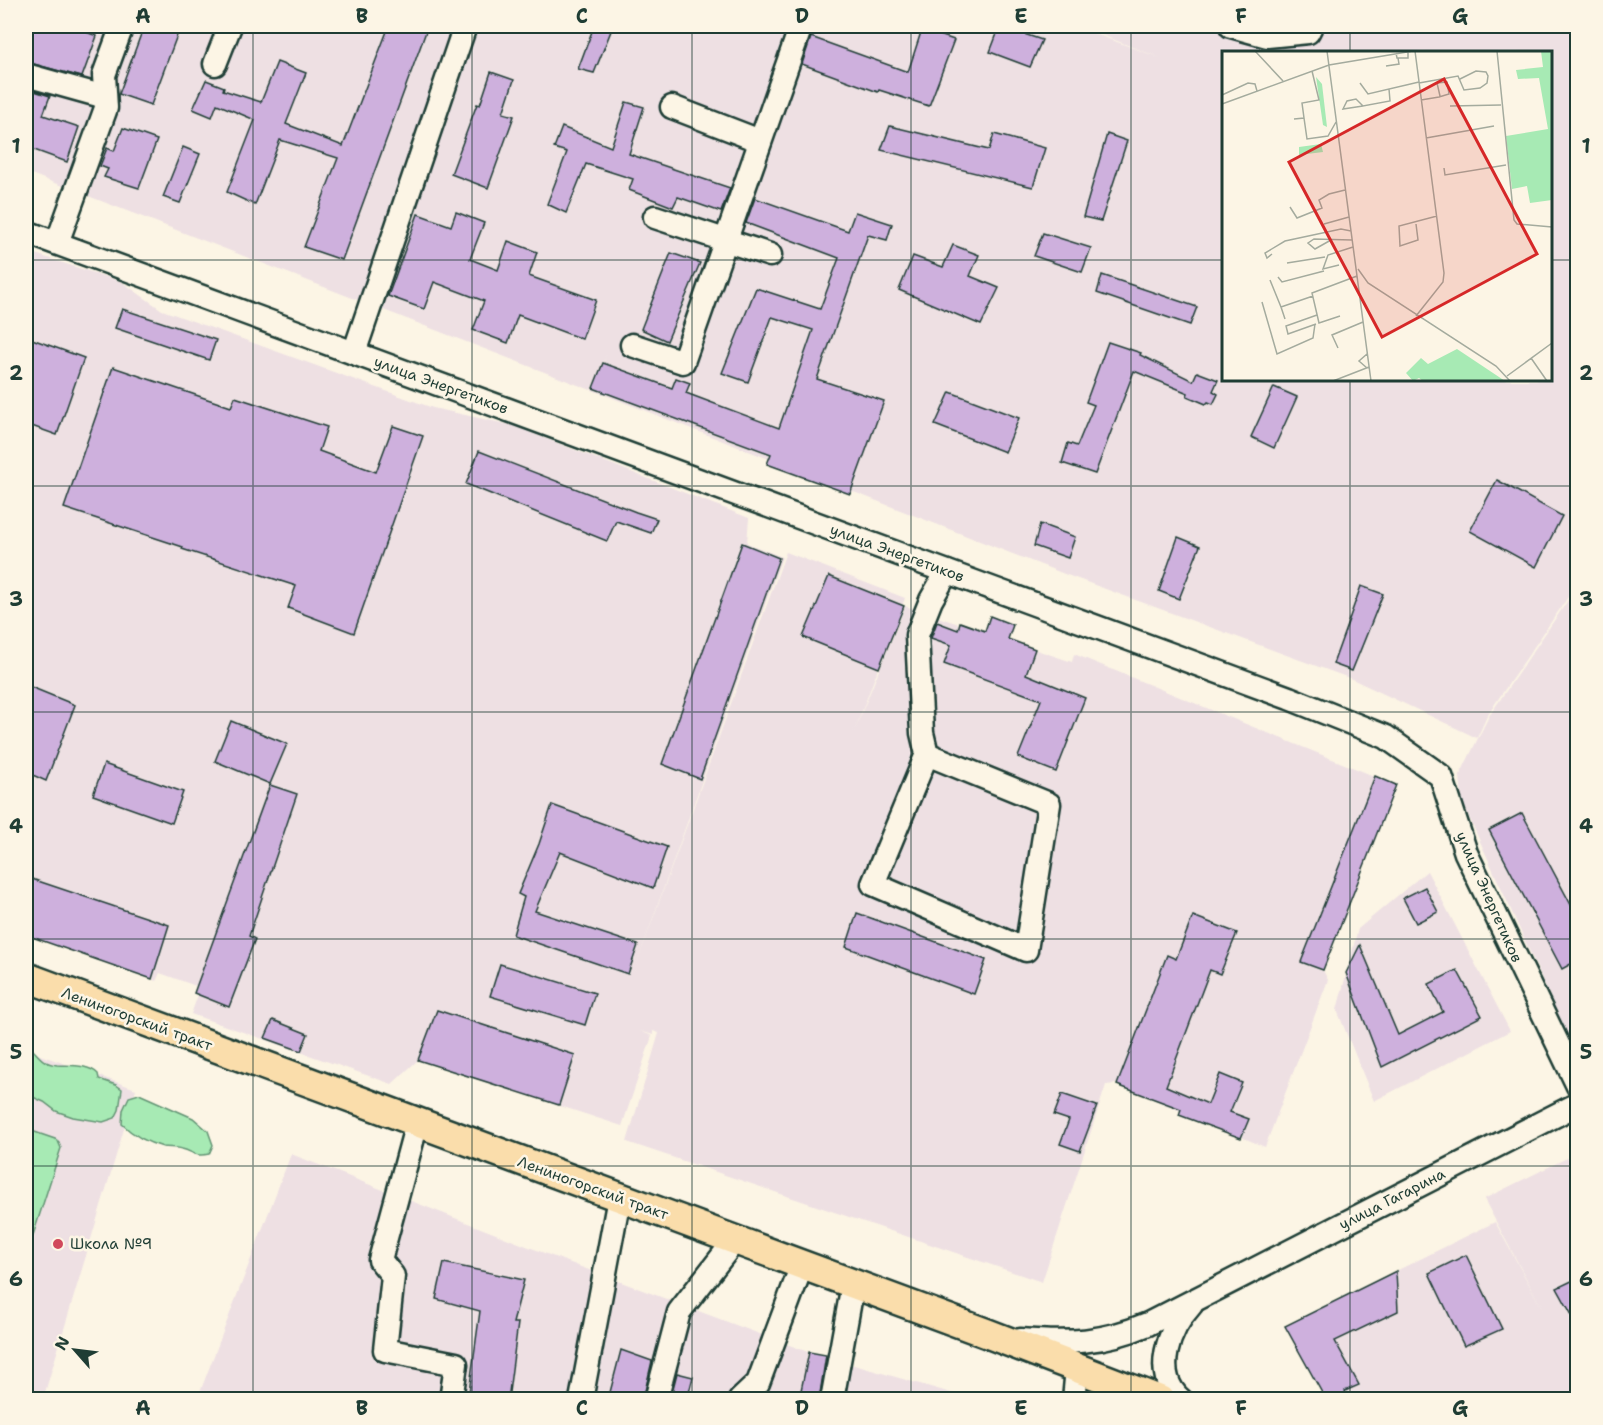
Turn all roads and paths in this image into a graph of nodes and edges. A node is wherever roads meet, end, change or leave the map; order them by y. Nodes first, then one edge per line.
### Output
1 (122, 26) edge
2 (230, 26) edge
3 (465, 26) edge
4 (801, 26) edge
5 (1231, 26) edge
6 (1311, 26) edge
7 (214, 64) dead end
8 (26, 75) edge
9 (105, 97) junction
10 (672, 107) dead end
11 (760, 141) junction
12 (655, 217) dead end
13 (26, 232) edge
14 (726, 240) junction
15 (57, 243) junction
16 (770, 255) dead end
17 (632, 345) dead end
18 (354, 353) junction
19 (947, 572) junction
20 (927, 754) junction
21 (26, 977) edge
22 (1578, 1086) edge
23 (1578, 1104) edge
24 (417, 1123) junction
25 (619, 1198) junction
26 (735, 1240) junction
27 (802, 1265) junction
28 (853, 1284) junction
29 (1207, 1294) junction
30 (986, 1334) junction
31 (1077, 1368) junction
32 (452, 1400) edge
33 (581, 1400) edge
34 (656, 1400) edge
35 (740, 1400) edge
36 (832, 1400) edge
37 (1074, 1400) edge
38 (1160, 1400) edge
39 (1181, 1400) edge

1 - 9 street
2 - 7 street
3 - 18 street
4 - 11 street
5 - 6 street
8 - 9 street
9 - 15 street
10 - 11 street
11 - 14 street
12 - 14 street
13 - 15 street, улица Энергетиков
14 - 16 street
14 - 17 street
15 - 18 street, улица Энергетиков
18 - 19 street, улица Энергетиков
19 - 20 street
19 - 22 street, улица Энергетиков
20 - 20 street
21 - 24 main road, Лениногорский тракт
23 - 29 street, улица Гагарина
24 - 25 main road, Лениногорский тракт
24 - 32 street
25 - 26 main road, Лениногорский тракт
25 - 33 street
26 - 27 main road, Лениногорский тракт
26 - 34 street
27 - 28 main road, Лениногорский тракт
27 - 35 street
28 - 30 main road, Лениногорский тракт
28 - 36 street
29 - 30 street, улица Гагарина
29 - 39 street, улица Гагарина
30 - 31 main road, Лениногорский тракт
31 - 37 street
31 - 38 main road, Лениногорский тракт

